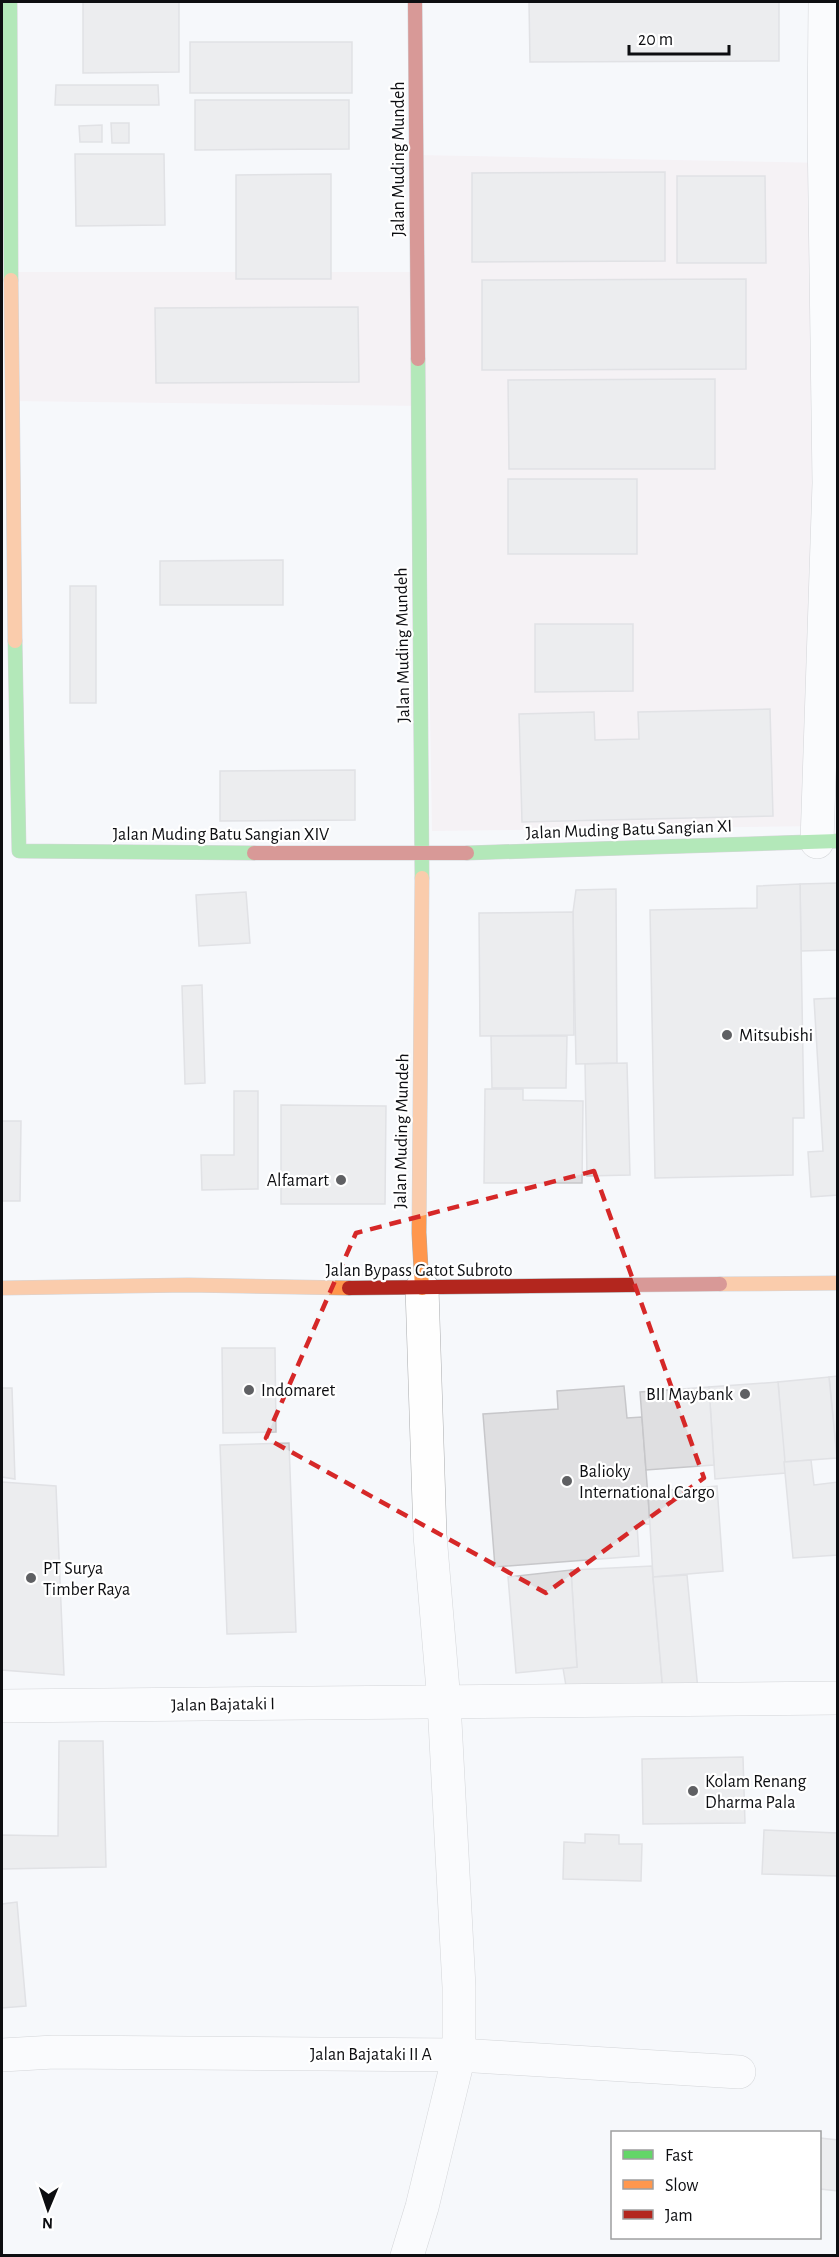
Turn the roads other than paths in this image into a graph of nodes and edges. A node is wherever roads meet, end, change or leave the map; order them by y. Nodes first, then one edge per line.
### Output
1 (10, 2) edge
2 (415, 2) edge
3 (825, 2) edge
4 (6, 125) edge
5 (831, 127) edge
6 (833, 483) edge
7 (7, 490) edge
8 (827, 841) edge
9 (10, 851) edge
10 (422, 854) junction
11 (837, 1283) edge
12 (2, 1288) edge
13 (422, 1288) junction
14 (837, 1698) edge
15 (444, 1702) junction
16 (2, 1706) edge
17 (2, 2055) edge
18 (459, 2055) junction
19 (739, 2072) dead end
20 (407, 2256) edge

1 - 4 street
2 - 10 street, Jalan Muding Mundeh
3 - 5 street
4 - 7 street
5 - 6 street
6 - 8 street
7 - 9 street
8 - 10 street, Jalan Muding Batu Sangian XI
9 - 10 street, Jalan Muding Batu Sangian XIV
10 - 13 street, Jalan Muding Mundeh
11 - 13 street, Jalan Bypass Gatot Subroto
12 - 13 street, Jalan Bypass Gatot Subroto
13 - 15 street
14 - 15 street, Jalan Bajataki I
15 - 16 street, Jalan Bajataki I
15 - 18 street
17 - 18 street, Jalan Bajataki II A
18 - 19 street, Jalan Bajataki II A
18 - 20 street

